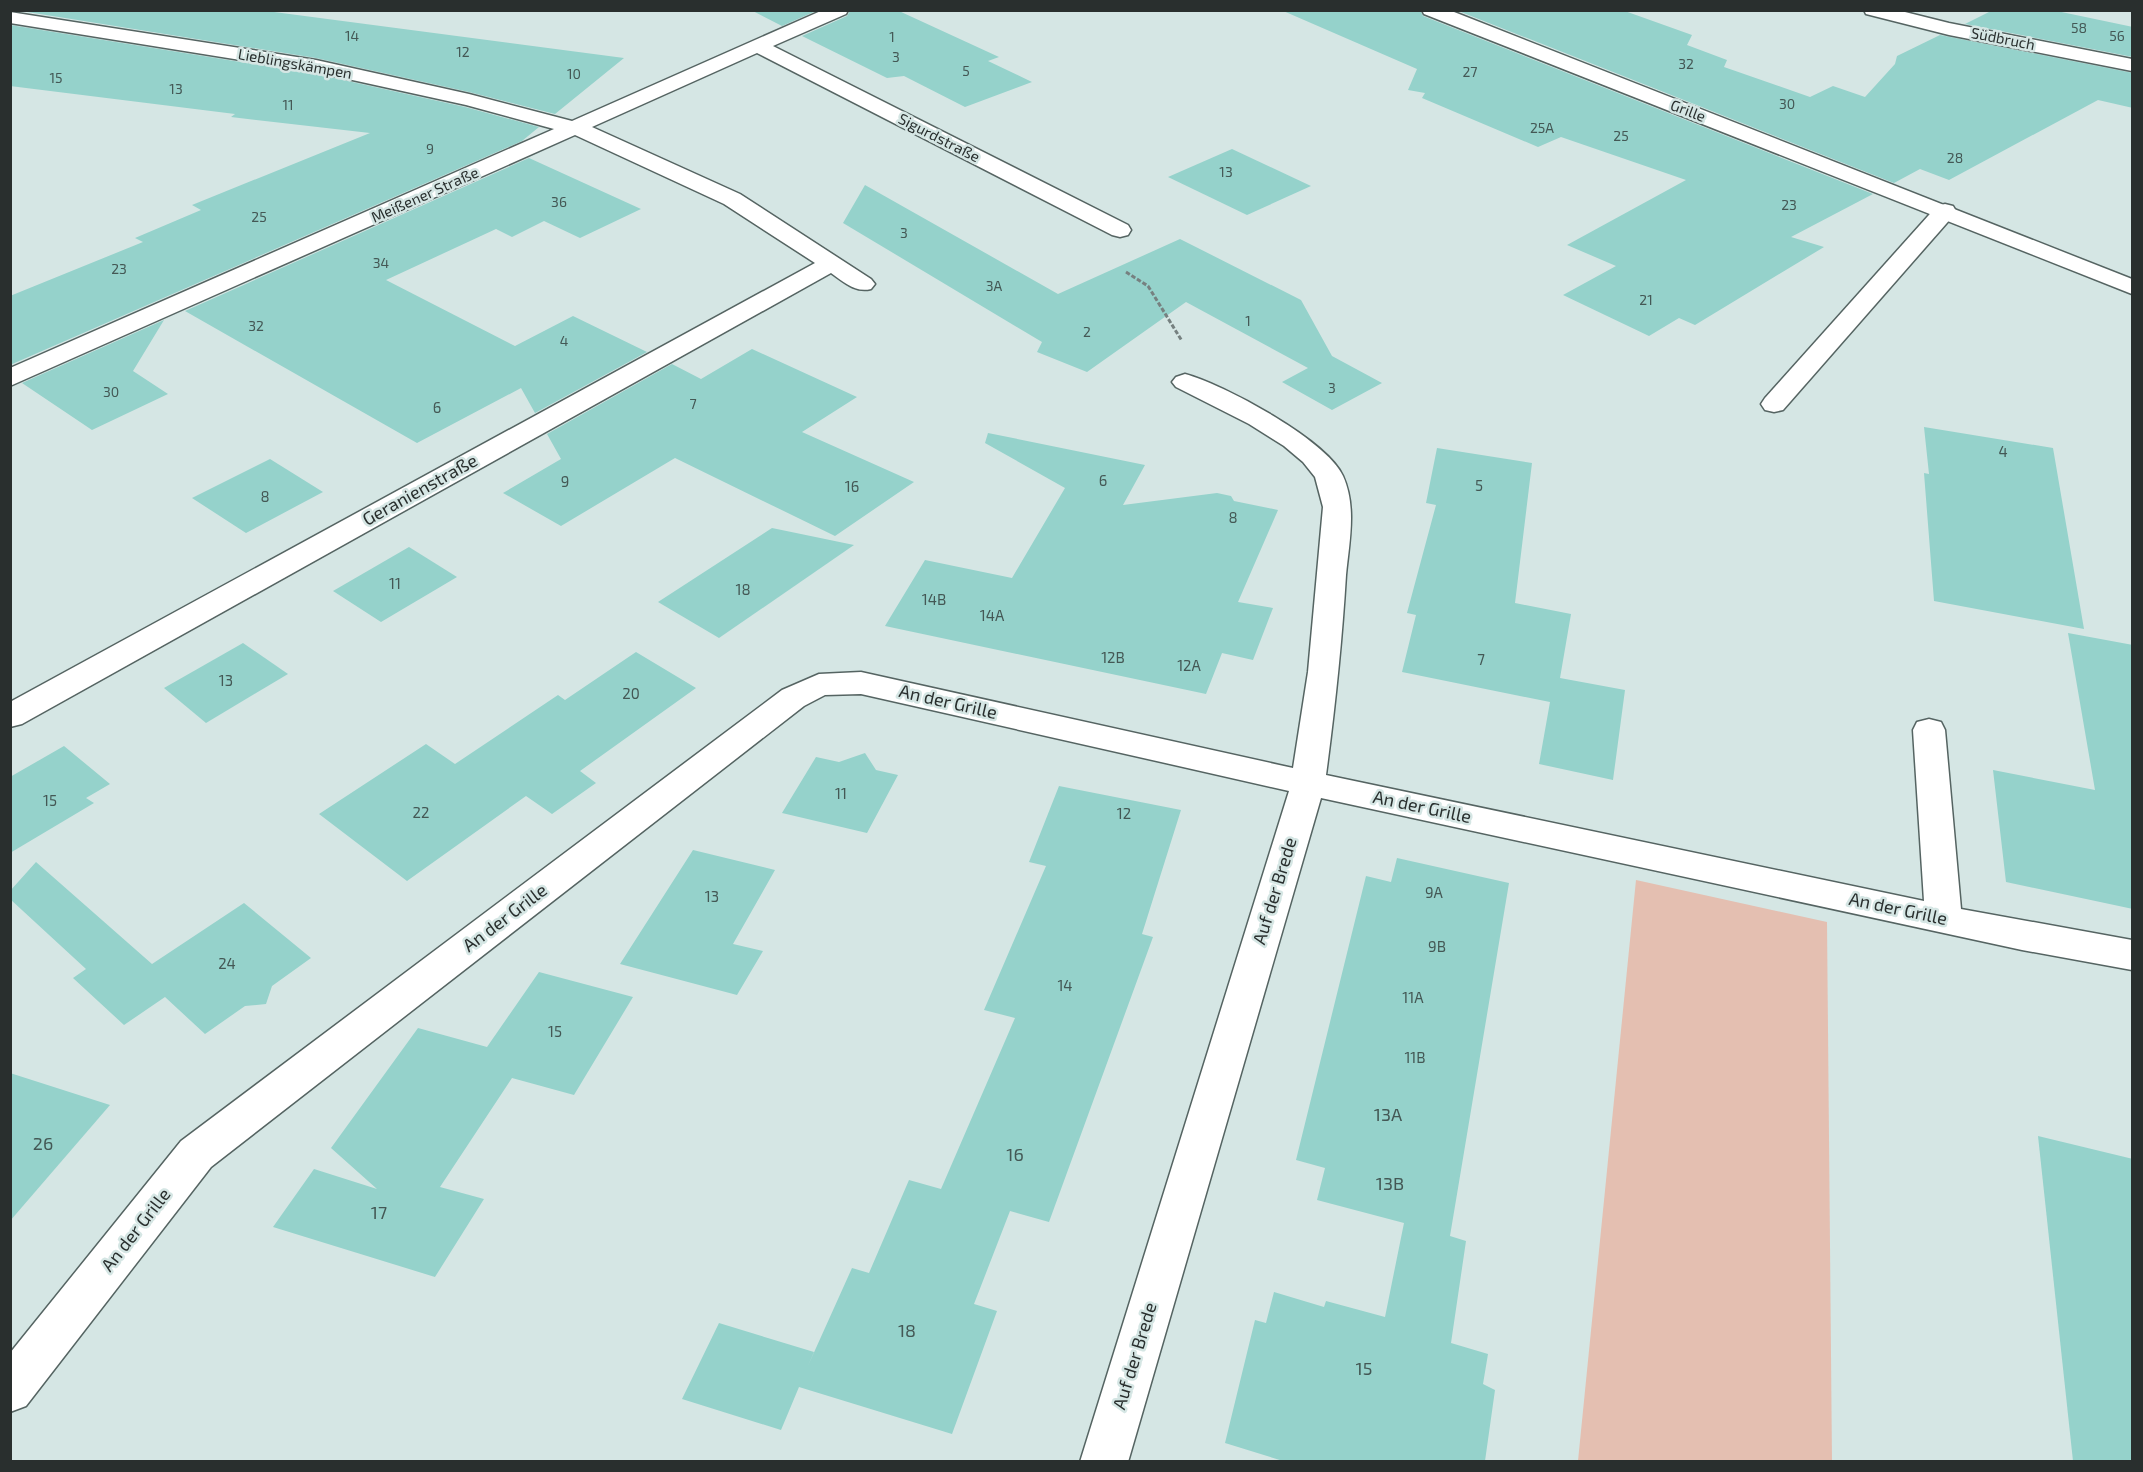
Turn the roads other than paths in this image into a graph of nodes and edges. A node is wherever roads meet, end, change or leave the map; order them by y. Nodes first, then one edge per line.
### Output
1 (839, 10) edge
2 (1431, 10) edge
3 (1873, 10) edge
4 (11, 17) edge
5 (758, 46) junction
6 (2133, 65) edge
7 (576, 128) junction
8 (1945, 211) junction
9 (1120, 230) road end
10 (830, 264) junction
11 (863, 285) dead end
12 (2133, 287) edge
13 (10, 378) edge
14 (1185, 382) road end
15 (1774, 404) dead end
16 (10, 716) edge
17 (1929, 730) dead end
18 (1308, 783) junction
19 (1944, 919) junction
20 (2133, 955) edge
21 (10, 1390) edge
22 (1104, 1461) edge

1 - 5 street, Meißener Straße
2 - 8 street, Grille
3 - 6 street, Südbruch
4 - 7 street, Lieblingskämpen
5 - 7 street, Meißener Straße
5 - 9 street, Sigurdstraße
7 - 10 street
7 - 13 street, Meißener Straße
8 - 12 street, Grille
8 - 15 street
10 - 11 street
10 - 16 street, Geranienstraße
14 - 18 street, Auf der Brede
17 - 19 street
18 - 19 street, An der Grille
18 - 21 street, An der Grille
18 - 22 street, Auf der Brede
19 - 20 street, An der Grille

